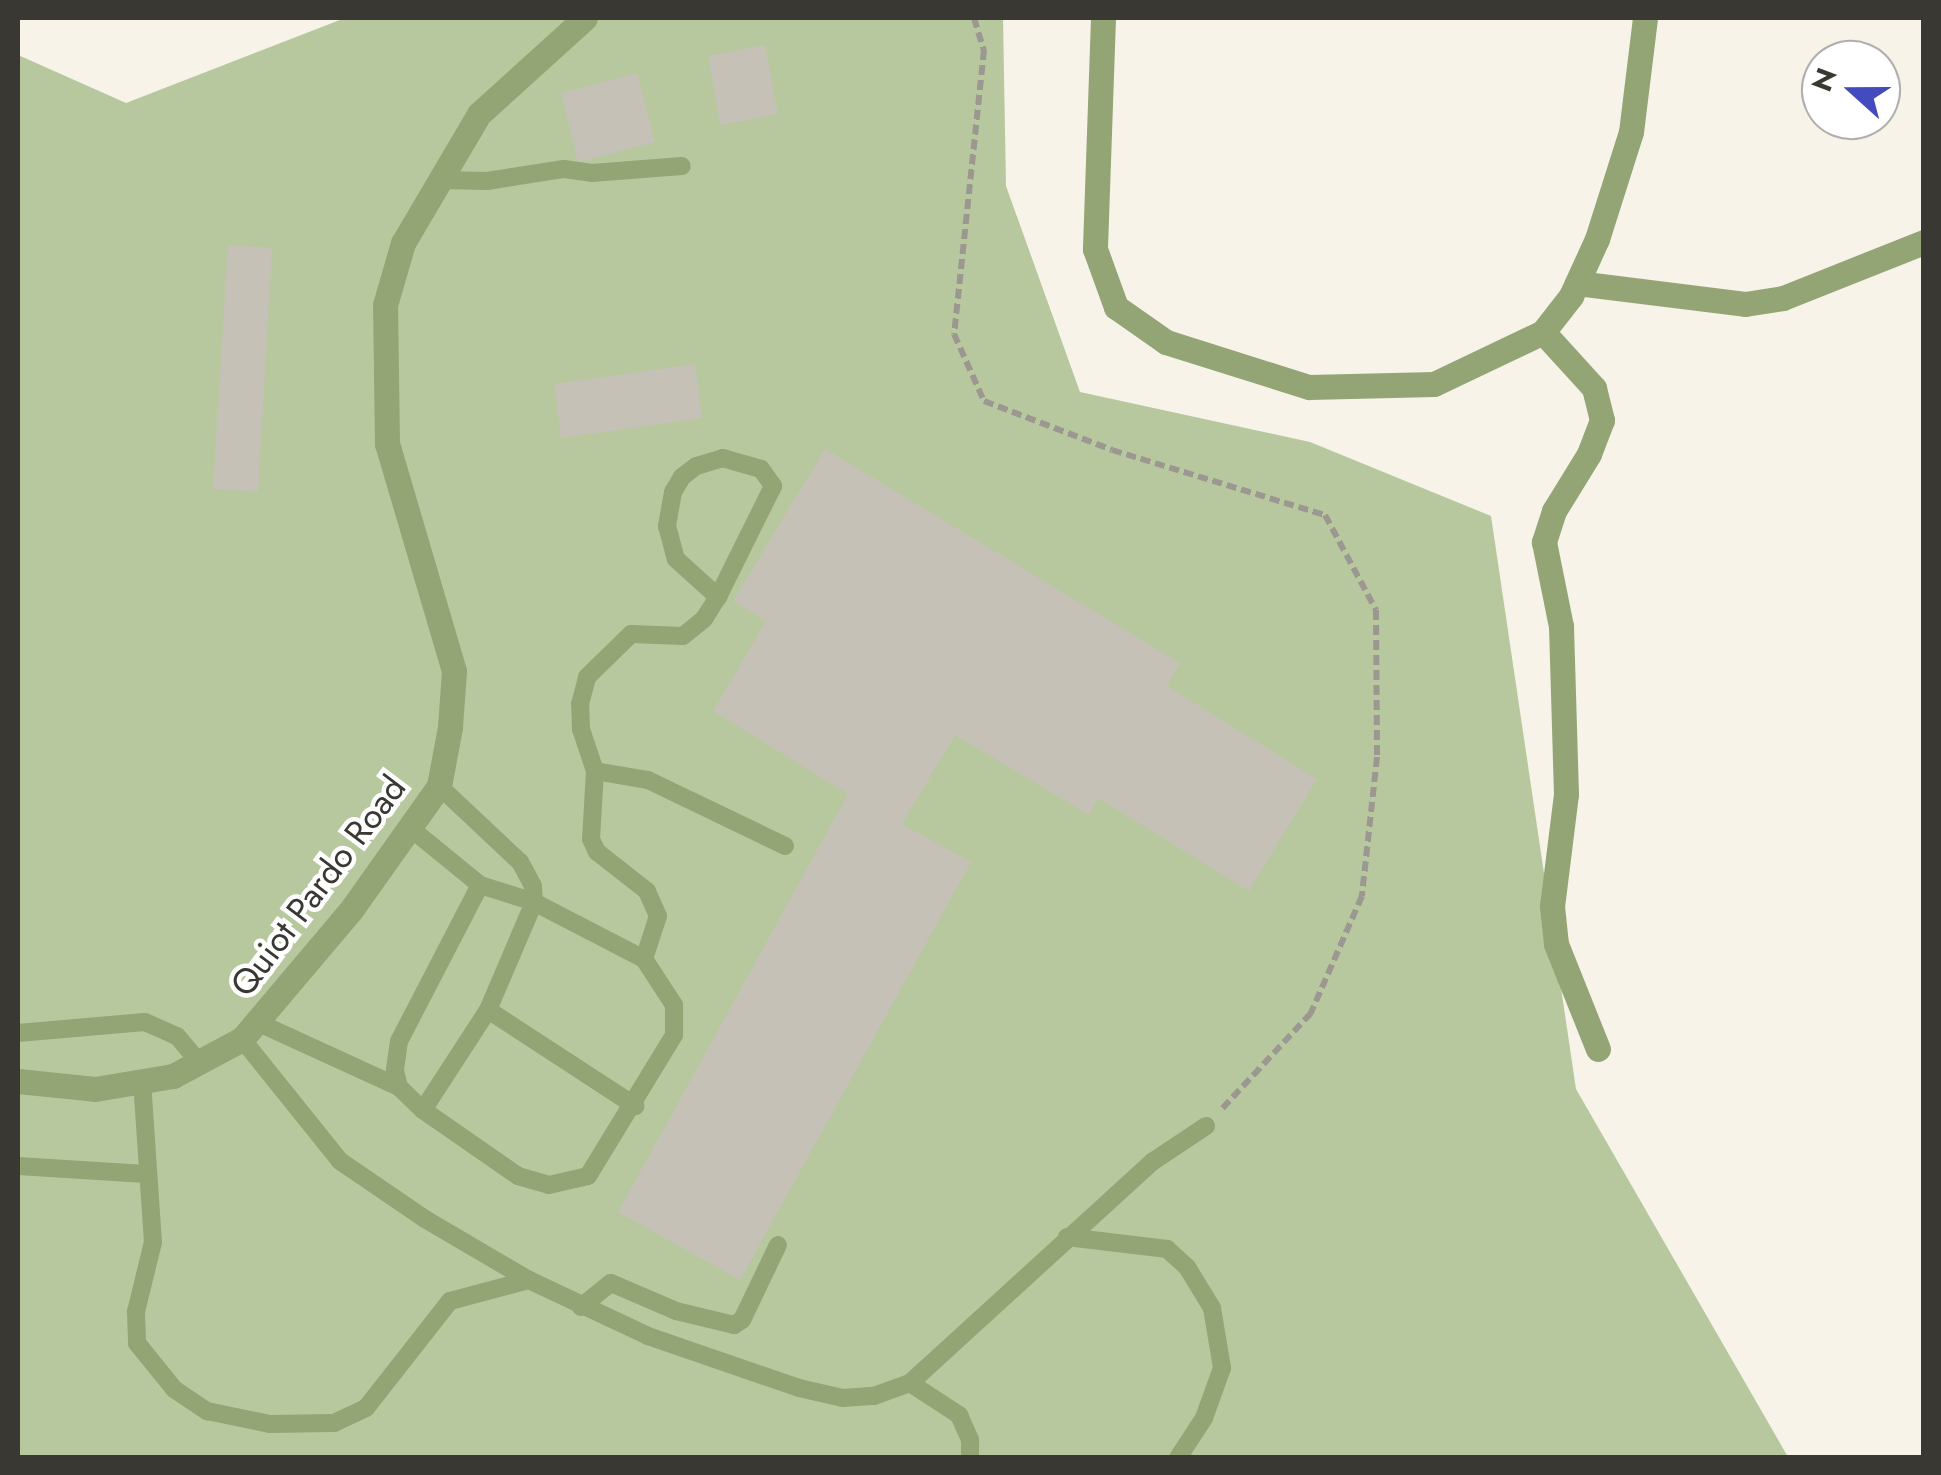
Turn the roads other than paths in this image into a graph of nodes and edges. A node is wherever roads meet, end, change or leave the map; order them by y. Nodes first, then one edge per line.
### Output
1 (585, 18) edge
2 (1103, 18) edge
3 (1645, 18) edge
4 (682, 166) dead end
5 (440, 180) junction
6 (1924, 242) edge
7 (1577, 283) junction
8 (1543, 332) junction
9 (718, 597) junction
10 (595, 771) junction
11 (439, 786) junction
12 (409, 828) junction
13 (784, 846) dead end
14 (480, 885) junction
15 (534, 902) junction
16 (644, 959) junction
17 (488, 1010) junction
18 (251, 1031) junction
19 (18, 1033) edge
20 (1598, 1049) dead end
21 (199, 1062) junction
22 (142, 1081) junction
23 (18, 1082) edge
24 (399, 1087) junction
25 (635, 1106) junction
26 (423, 1110) junction
27 (1206, 1126) road end
28 (18, 1166) edge
29 (146, 1174) junction
30 (1068, 1237) junction
31 (778, 1246) dead end
32 (529, 1280) junction
33 (581, 1307) junction
34 (910, 1382) junction
35 (970, 1458) edge
36 (1178, 1458) edge

1 - 5 street, Quiot Pardo Road
2 - 8 street
3 - 7 street
4 - 5 lane
5 - 11 street, Quiot Pardo Road
6 - 7 street
7 - 8 street
8 - 20 street
9 - 9 lane
9 - 10 lane
10 - 13 lane
10 - 16 lane
11 - 12 street, Quiot Pardo Road
11 - 15 lane
12 - 14 lane
12 - 18 street, Quiot Pardo Road
14 - 15 lane
14 - 24 lane
15 - 16 lane
15 - 17 lane
16 - 25 lane
17 - 25 lane
17 - 26 lane
18 - 21 street, Quiot Pardo Road
18 - 24 lane
18 - 32 lane
19 - 21 lane
21 - 22 street, Quiot Pardo Road
22 - 23 street, Quiot Pardo Road
22 - 29 lane
24 - 26 lane
25 - 26 lane
27 - 30 lane
28 - 29 lane
29 - 32 lane
30 - 34 lane
30 - 36 lane
31 - 33 lane
32 - 33 lane
33 - 34 lane
34 - 35 lane

